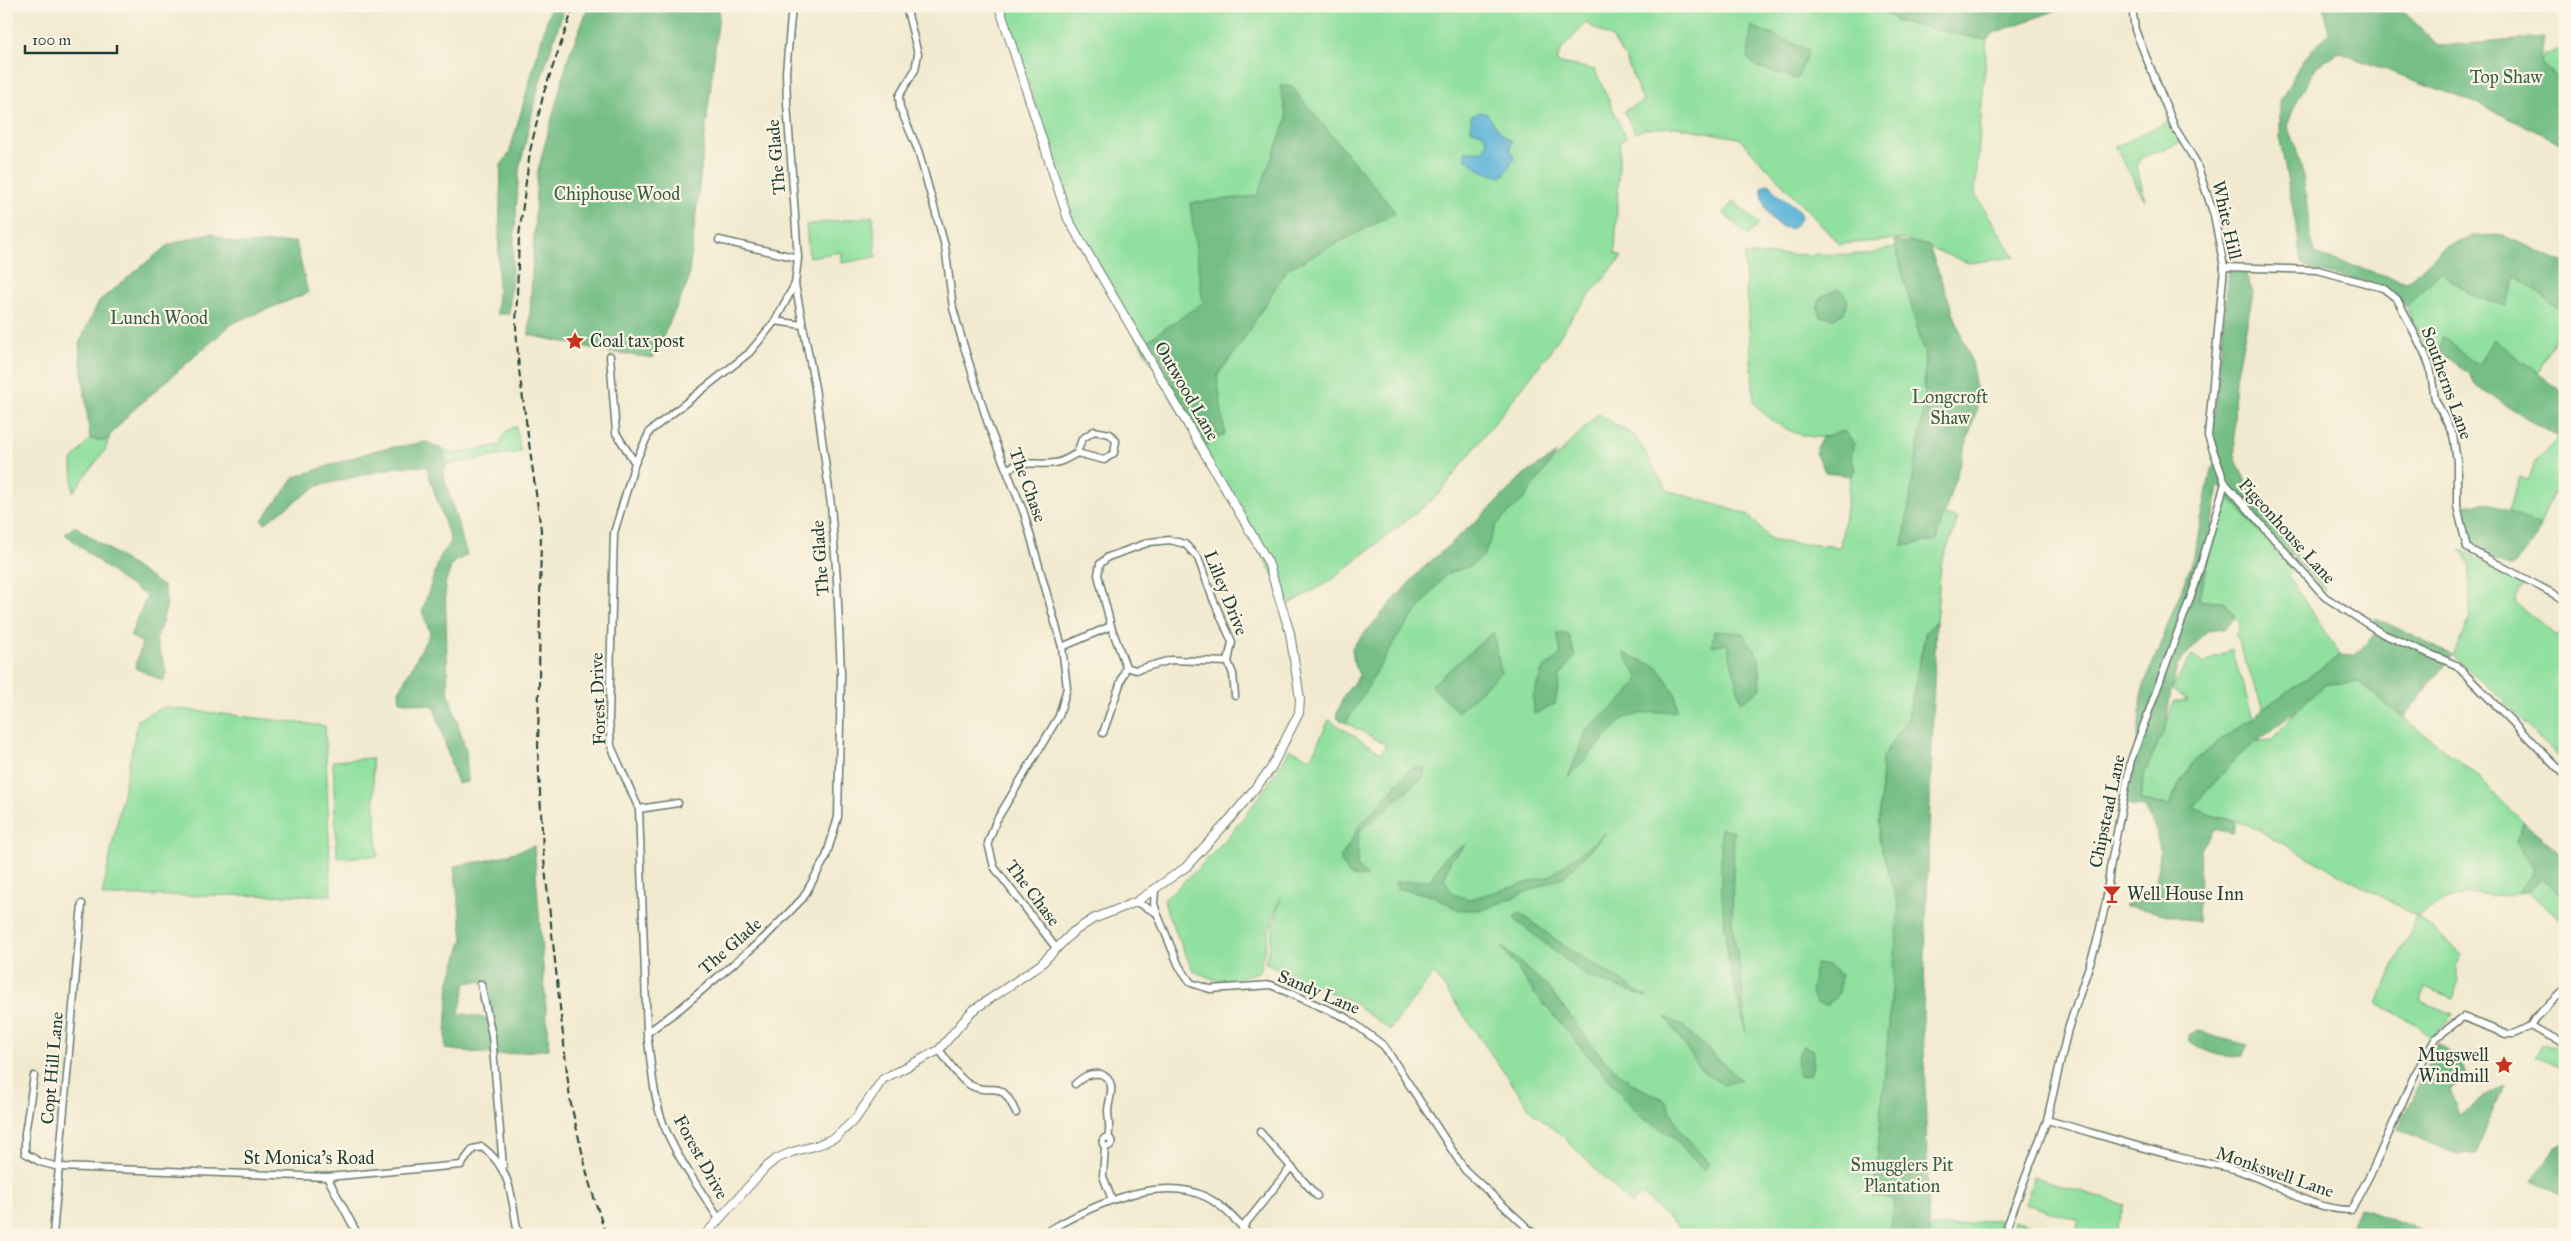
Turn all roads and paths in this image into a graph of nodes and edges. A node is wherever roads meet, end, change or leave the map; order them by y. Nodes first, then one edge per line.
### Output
1 (792, 6) edge
2 (906, 6) edge
3 (999, 6) edge
4 (2132, 6) edge
5 (719, 240) dead end
6 (798, 258) junction
7 (2224, 267) junction
8 (795, 284) junction
9 (775, 321) junction
10 (802, 325) junction
11 (610, 356) dead end
12 (1077, 453) junction
13 (635, 463) junction
14 (1007, 469) junction
15 (2224, 483) junction
16 (2565, 600) edge
17 (1111, 626) junction
18 (1062, 647) junction
19 (1228, 662) junction
20 (1126, 667) junction
21 (1235, 696) dead end
22 (1103, 733) dead end
23 (2565, 776) edge
24 (678, 803) dead end
25 (639, 809) junction
26 (1155, 891) junction
27 (1136, 902) junction
28 (82, 904) dead end
29 (1157, 913) junction
30 (1056, 948) junction
31 (481, 984) dead end
32 (2565, 989) edge
33 (2530, 1026) junction
34 (647, 1033) junction
35 (2565, 1043) edge
36 (939, 1050) junction
37 (34, 1076) dead end
38 (1075, 1084) dead end
39 (1016, 1113) dead end
40 (2047, 1120) junction
41 (1260, 1132) dead end
42 (59, 1167) junction
43 (503, 1167) junction
44 (1291, 1167) junction
45 (327, 1177) junction
46 (1317, 1196) dead end
47 (1112, 1200) junction
48 (719, 1220) junction
49 (1242, 1228) junction
50 (53, 1235) edge
51 (358, 1235) edge
52 (518, 1235) edge
53 (705, 1235) edge
54 (1041, 1235) edge
55 (1250, 1235) edge
56 (1535, 1235) edge
57 (2007, 1235) edge

1 - 6 street, The Glade
2 - 14 street, The Chase
3 - 26 main road, Outwood Lane
4 - 7 street, White Hill
5 - 6 street
6 - 8 street, The Glade
7 - 15 street, White Hill
7 - 16 street, Southerns Lane
8 - 9 street, Forest Drive
8 - 10 street, The Glade
9 - 10 street
9 - 13 street, Forest Drive
10 - 34 street, The Glade
11 - 13 street
12 - 12 street
12 - 14 street
13 - 25 street, Forest Drive
14 - 18 street, The Chase
15 - 23 street, Pigeonhouse Lane
15 - 40 street, Chipstead Lane
17 - 18 street
17 - 19 street, Lilley Drive
17 - 20 street, Lilley Drive
18 - 30 street, The Chase
19 - 20 street, Lilley Drive
19 - 21 street, Lilley Drive
20 - 22 street
24 - 25 street
25 - 34 street, Forest Drive
26 - 27 main road, Outwood Lane
26 - 29 street, Sandy Lane
27 - 29 street
27 - 30 main road, Outwood Lane
28 - 42 street, Copt Hill Lane
29 - 56 street, Sandy Lane
30 - 36 main road, Outwood Lane
31 - 43 street
32 - 33 street
33 - 35 street
33 - 40 street, Monkswell Lane
34 - 48 street, Forest Drive
36 - 39 street
36 - 48 main road
37 - 42 street, St Monica's Road
38 - 47 street
40 - 57 street, Chipstead Lane
41 - 44 street
42 - 45 street, St Monica's Road
42 - 50 street, Copt Hill Lane
43 - 45 street, St Monica's Road
43 - 52 street
44 - 46 street
44 - 49 street
45 - 51 street
47 - 49 street
47 - 54 street
48 - 53 main road
49 - 55 street

